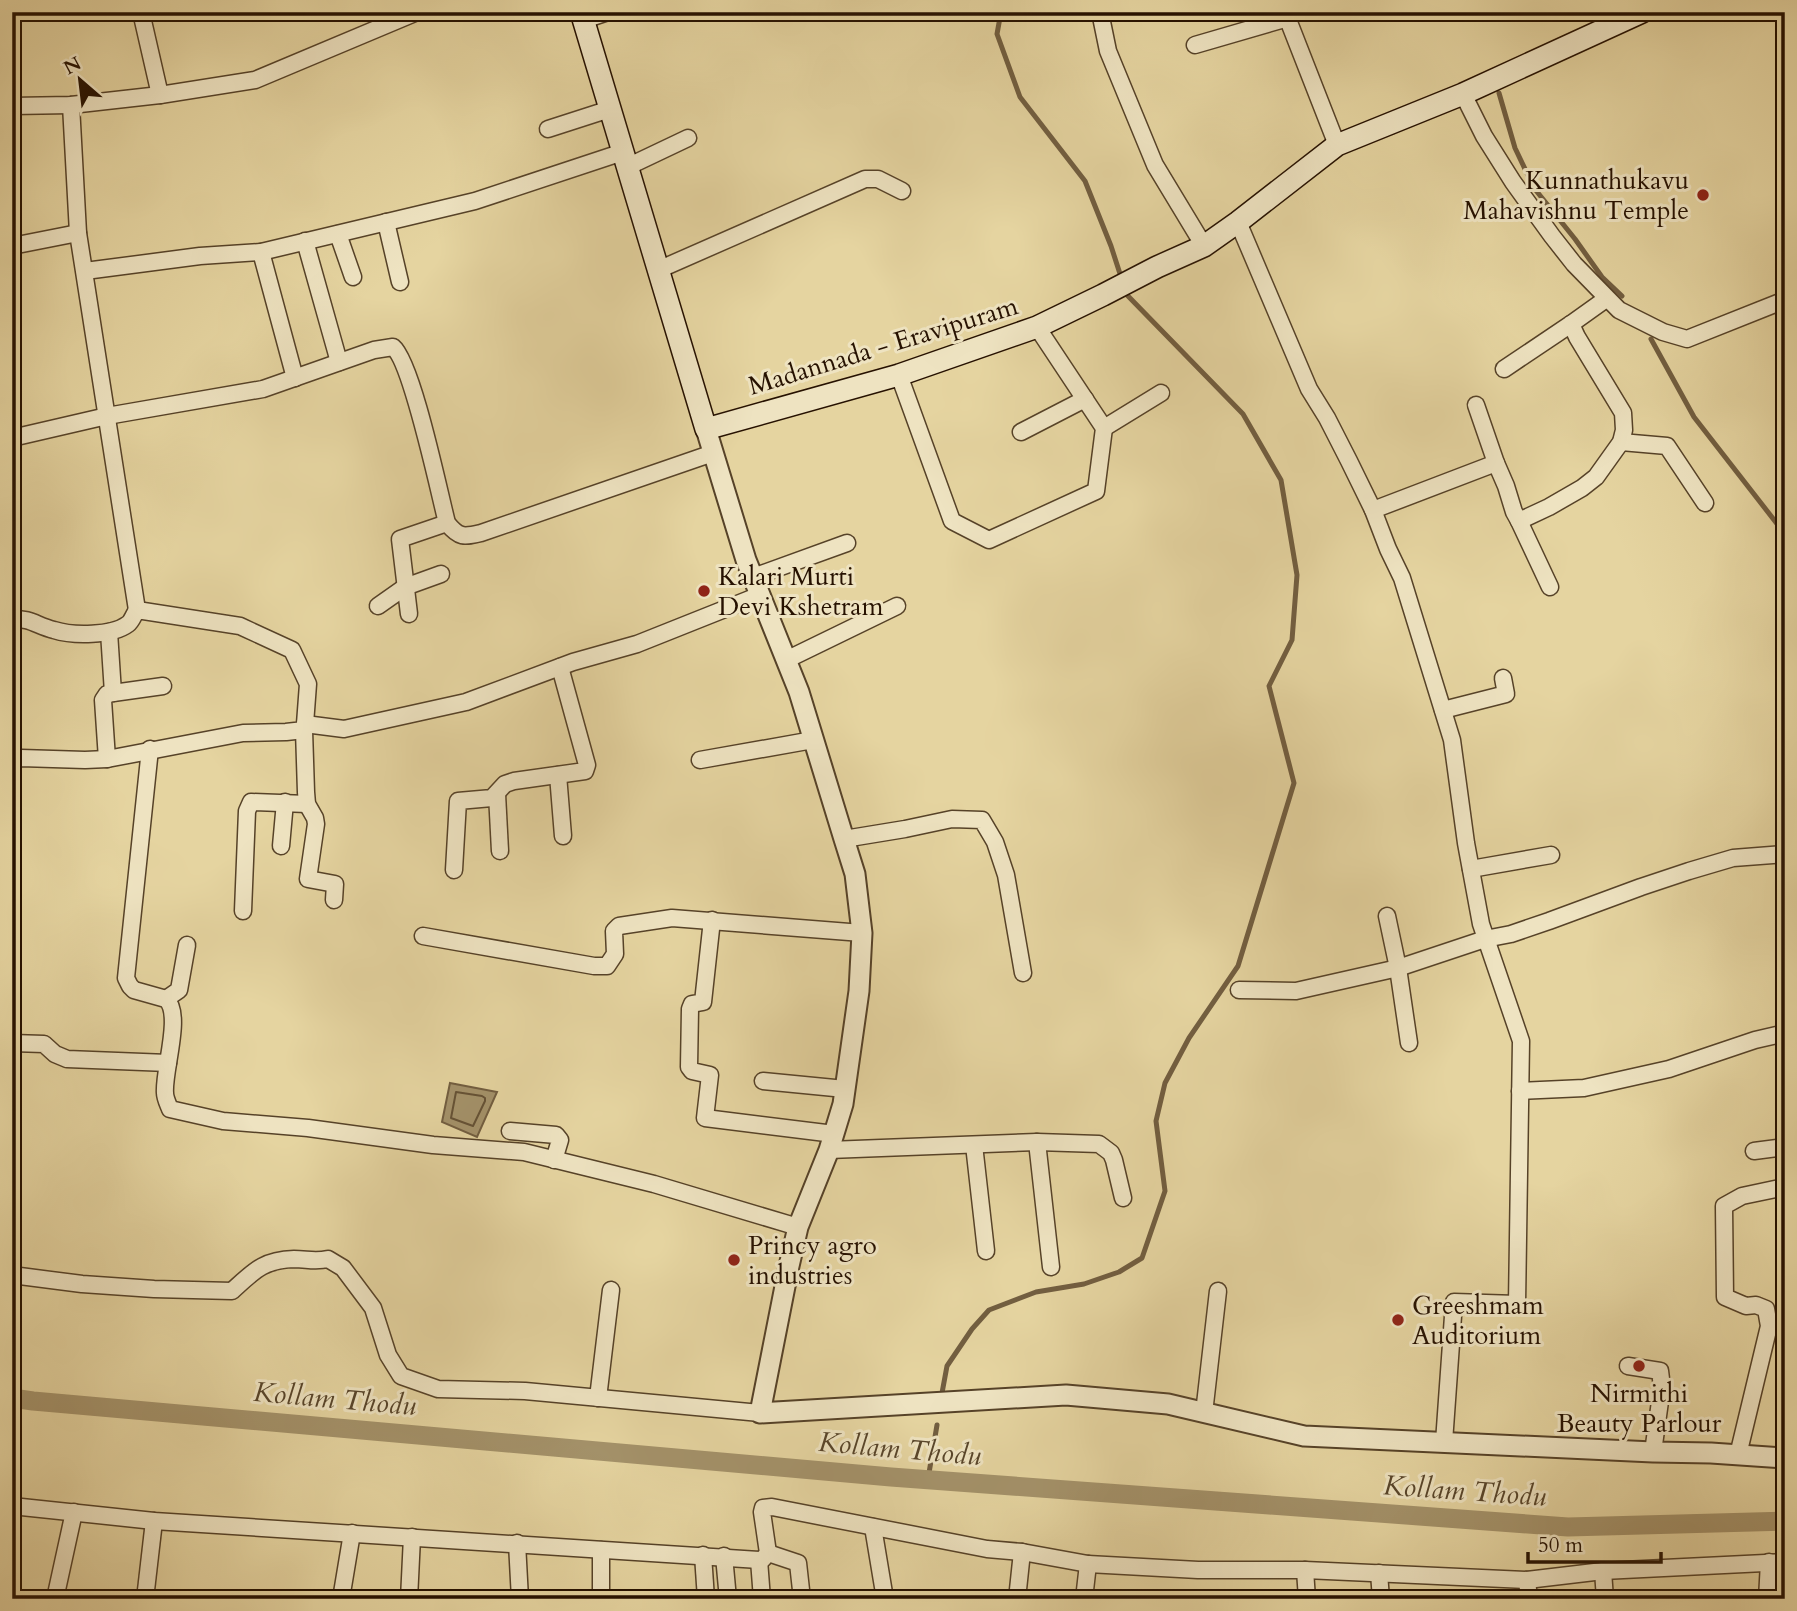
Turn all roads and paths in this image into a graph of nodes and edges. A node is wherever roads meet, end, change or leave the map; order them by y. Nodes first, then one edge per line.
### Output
1 (141, 12) edge
2 (417, 12) edge
3 (608, 12) edge
4 (1100, 12) edge
5 (1642, 12) edge
6 (1286, 15) edge
7 (582, 16) edge
8 (1195, 45) dead end
9 (1463, 94) junction
10 (160, 95) junction
11 (12, 106) edge
12 (71, 106) junction
13 (610, 108) junction
14 (548, 129) dead end
15 (688, 138) dead end
16 (1337, 145) junction
17 (625, 159) junction
18 (902, 191) dead end
19 (386, 222) junction
20 (1238, 222) junction
21 (78, 233) junction
22 (338, 234) junction
23 (305, 241) junction
24 (12, 246) edge
25 (1204, 246) junction
26 (261, 252) junction
27 (658, 270) junction
28 (85, 271) junction
29 (353, 277) dead end
30 (400, 282) dead end
31 (1606, 299) junction
32 (1785, 300) edge
33 (1571, 324) junction
34 (1037, 327) junction
35 (339, 362) junction
36 (1504, 369) dead end
37 (899, 375) junction
38 (295, 378) junction
39 (1161, 393) dead end
40 (1085, 399) junction
41 (1476, 405) dead end
42 (107, 416) junction
43 (1104, 428) junction
44 (706, 429) junction
45 (1021, 432) dead end
46 (12, 438) edge
47 (1621, 442) junction
48 (713, 453) junction
49 (1496, 463) junction
50 (1705, 503) dead end
51 (1373, 510) junction
52 (1518, 521) junction
53 (447, 523) junction
54 (847, 543) dead end
55 (441, 574) dead end
56 (756, 586) junction
57 (405, 587) junction
58 (1550, 587) dead end
59 (378, 606) dead end
60 (897, 606) dead end
61 (137, 610) junction
62 (409, 614) dead end
63 (12, 619) edge
64 (109, 632) junction
65 (786, 660) junction
66 (560, 667) junction
67 (1503, 678) dead end
68 (163, 686) dead end
69 (113, 693) junction
70 (1443, 710) junction
71 (305, 727) junction
72 (813, 740) junction
73 (150, 750) junction
74 (12, 759) edge
75 (107, 759) junction
76 (700, 760) dead end
77 (558, 775) junction
78 (498, 794) junction
79 (285, 802) junction
80 (307, 804) junction
81 (563, 836) dead end
82 (844, 839) junction
83 (281, 846) dead end
84 (500, 851) dead end
85 (1785, 854) edge
86 (1551, 855) dead end
87 (1471, 869) junction
88 (454, 870) dead end
89 (334, 900) dead end
90 (243, 911) dead end
91 (1387, 916) dead end
92 (712, 920) junction
93 (862, 933) junction
94 (422, 936) dead end
95 (1485, 939) junction
96 (187, 945) dead end
97 (1398, 968) junction
98 (1023, 973) dead end
99 (1239, 990) dead end
100 (166, 999) junction
101 (1785, 1033) edge
102 (12, 1043) edge
103 (1409, 1043) dead end
104 (168, 1063) junction
105 (764, 1081) dead end
106 (845, 1089) junction
107 (1520, 1091) junction
108 (509, 1131) dead end
109 (831, 1142) junction
110 (1037, 1142) junction
111 (974, 1145) junction
112 (1785, 1147) edge
113 (1754, 1151) dead end
114 (555, 1160) junction
115 (1785, 1187) edge
116 (1123, 1198) dead end
117 (798, 1227) junction
118 (986, 1251) dead end
119 (1051, 1267) dead end
120 (12, 1275) edge
121 (611, 1290) dead end
122 (1218, 1292) dead end
123 (1628, 1366) dead end
124 (598, 1398) junction
125 (760, 1413) junction
126 (1204, 1413) junction
127 (1444, 1442) junction
128 (1653, 1452) junction
129 (1738, 1455) junction
130 (1785, 1458) edge
131 (12, 1506) edge
132 (74, 1512) junction
133 (154, 1521) junction
134 (873, 1527) junction
135 (352, 1533) junction
136 (412, 1537) junction
137 (517, 1543) junction
138 (601, 1550) junction
139 (1022, 1552) junction
140 (703, 1555) junction
141 (724, 1556) junction
142 (763, 1556) junction
143 (1777, 1562) edge
144 (1088, 1564) junction
145 (1305, 1570) junction
146 (1603, 1571) junction
147 (1379, 1573) junction
148 (1527, 1580) junction
149 (55, 1599) edge
150 (145, 1599) edge
151 (341, 1599) edge
152 (409, 1599) edge
153 (520, 1599) edge
154 (601, 1599) edge
155 (706, 1599) edge
156 (728, 1599) edge
157 (762, 1599) edge
158 (802, 1599) edge
159 (885, 1599) edge
160 (1017, 1599) edge
161 (1084, 1599) edge
162 (1307, 1599) edge
163 (1381, 1599) edge
164 (1529, 1599) edge
165 (1605, 1599) edge
166 (1768, 1599) edge

1 - 10 street
2 - 10 street
3 - 7 street
4 - 25 street
5 - 9 main road, Madannada - Eravipuram
6 - 8 street
6 - 16 street
7 - 13 main road
9 - 16 main road, Madannada - Eravipuram
9 - 31 street
10 - 12 street
11 - 12 street
12 - 21 street
13 - 14 street
13 - 17 main road
15 - 17 street
16 - 20 main road, Madannada - Eravipuram
17 - 19 street
17 - 27 main road
18 - 27 street
19 - 22 street
19 - 30 street
20 - 25 main road, Madannada - Eravipuram
20 - 51 street
21 - 24 street
21 - 28 street
22 - 23 street
22 - 29 street
23 - 26 street
23 - 35 street
25 - 34 main road, Madannada - Eravipuram
26 - 28 street
26 - 38 street
27 - 44 main road
28 - 42 street
31 - 32 street
31 - 33 street
33 - 36 street
33 - 47 street
34 - 37 main road, Madannada - Eravipuram
34 - 40 street
35 - 38 street
35 - 53 street
37 - 43 street
37 - 44 main road, Madannada - Eravipuram
38 - 42 street
39 - 43 street
40 - 43 street
40 - 45 street
41 - 49 street
42 - 46 street
42 - 61 street
44 - 48 street
47 - 50 street
47 - 52 street
48 - 53 street
48 - 56 street
49 - 51 street
49 - 52 street
51 - 70 street
52 - 58 street
53 - 57 street
54 - 56 street
55 - 57 street
56 - 65 street
56 - 66 street
57 - 59 street
57 - 62 street
60 - 65 street
61 - 64 street
61 - 71 street
63 - 64 street
64 - 69 street
65 - 72 street
66 - 71 street
66 - 77 street
67 - 70 street
68 - 69 street
69 - 75 street
70 - 87 street
71 - 73 street
71 - 80 street
72 - 76 street
72 - 82 street
73 - 75 street
73 - 100 street
74 - 75 street
77 - 78 street
77 - 81 street
78 - 84 street
78 - 88 street
79 - 80 street
79 - 83 street
79 - 90 street
80 - 89 street
82 - 93 street
82 - 98 street
85 - 95 street
86 - 87 street
87 - 95 street
91 - 97 street
92 - 93 street
92 - 94 street
92 - 109 street
93 - 106 street
95 - 97 street
95 - 107 street
96 - 100 street
97 - 99 street
97 - 103 street
100 - 104 street
101 - 107 street
102 - 104 street
104 - 114 street
105 - 106 street
106 - 109 street
107 - 127 street
108 - 114 street
109 - 111 street
109 - 117 street
110 - 111 street
110 - 116 street
110 - 119 street
111 - 118 street
112 - 113 street
114 - 117 street
115 - 129 street
117 - 125 street
120 - 124 street
121 - 124 street
122 - 126 street
123 - 128 street
124 - 125 street
125 - 126 street
126 - 127 street
127 - 128 street
128 - 129 street
129 - 130 street
131 - 132 street
132 - 133 street
132 - 149 street
133 - 135 street
133 - 150 street
134 - 139 street
134 - 142 street
134 - 159 street
135 - 136 street
135 - 151 street
136 - 137 street
136 - 152 street
137 - 138 street
137 - 153 street
138 - 140 street
138 - 154 street
139 - 144 street
139 - 160 street
140 - 141 street
140 - 155 street
141 - 142 street
141 - 156 street
142 - 157 street
142 - 158 street
143 - 146 street
143 - 166 street
144 - 145 street
144 - 161 street
145 - 147 street
145 - 162 street
146 - 148 street
146 - 165 street
147 - 148 street
147 - 163 street
148 - 164 street

